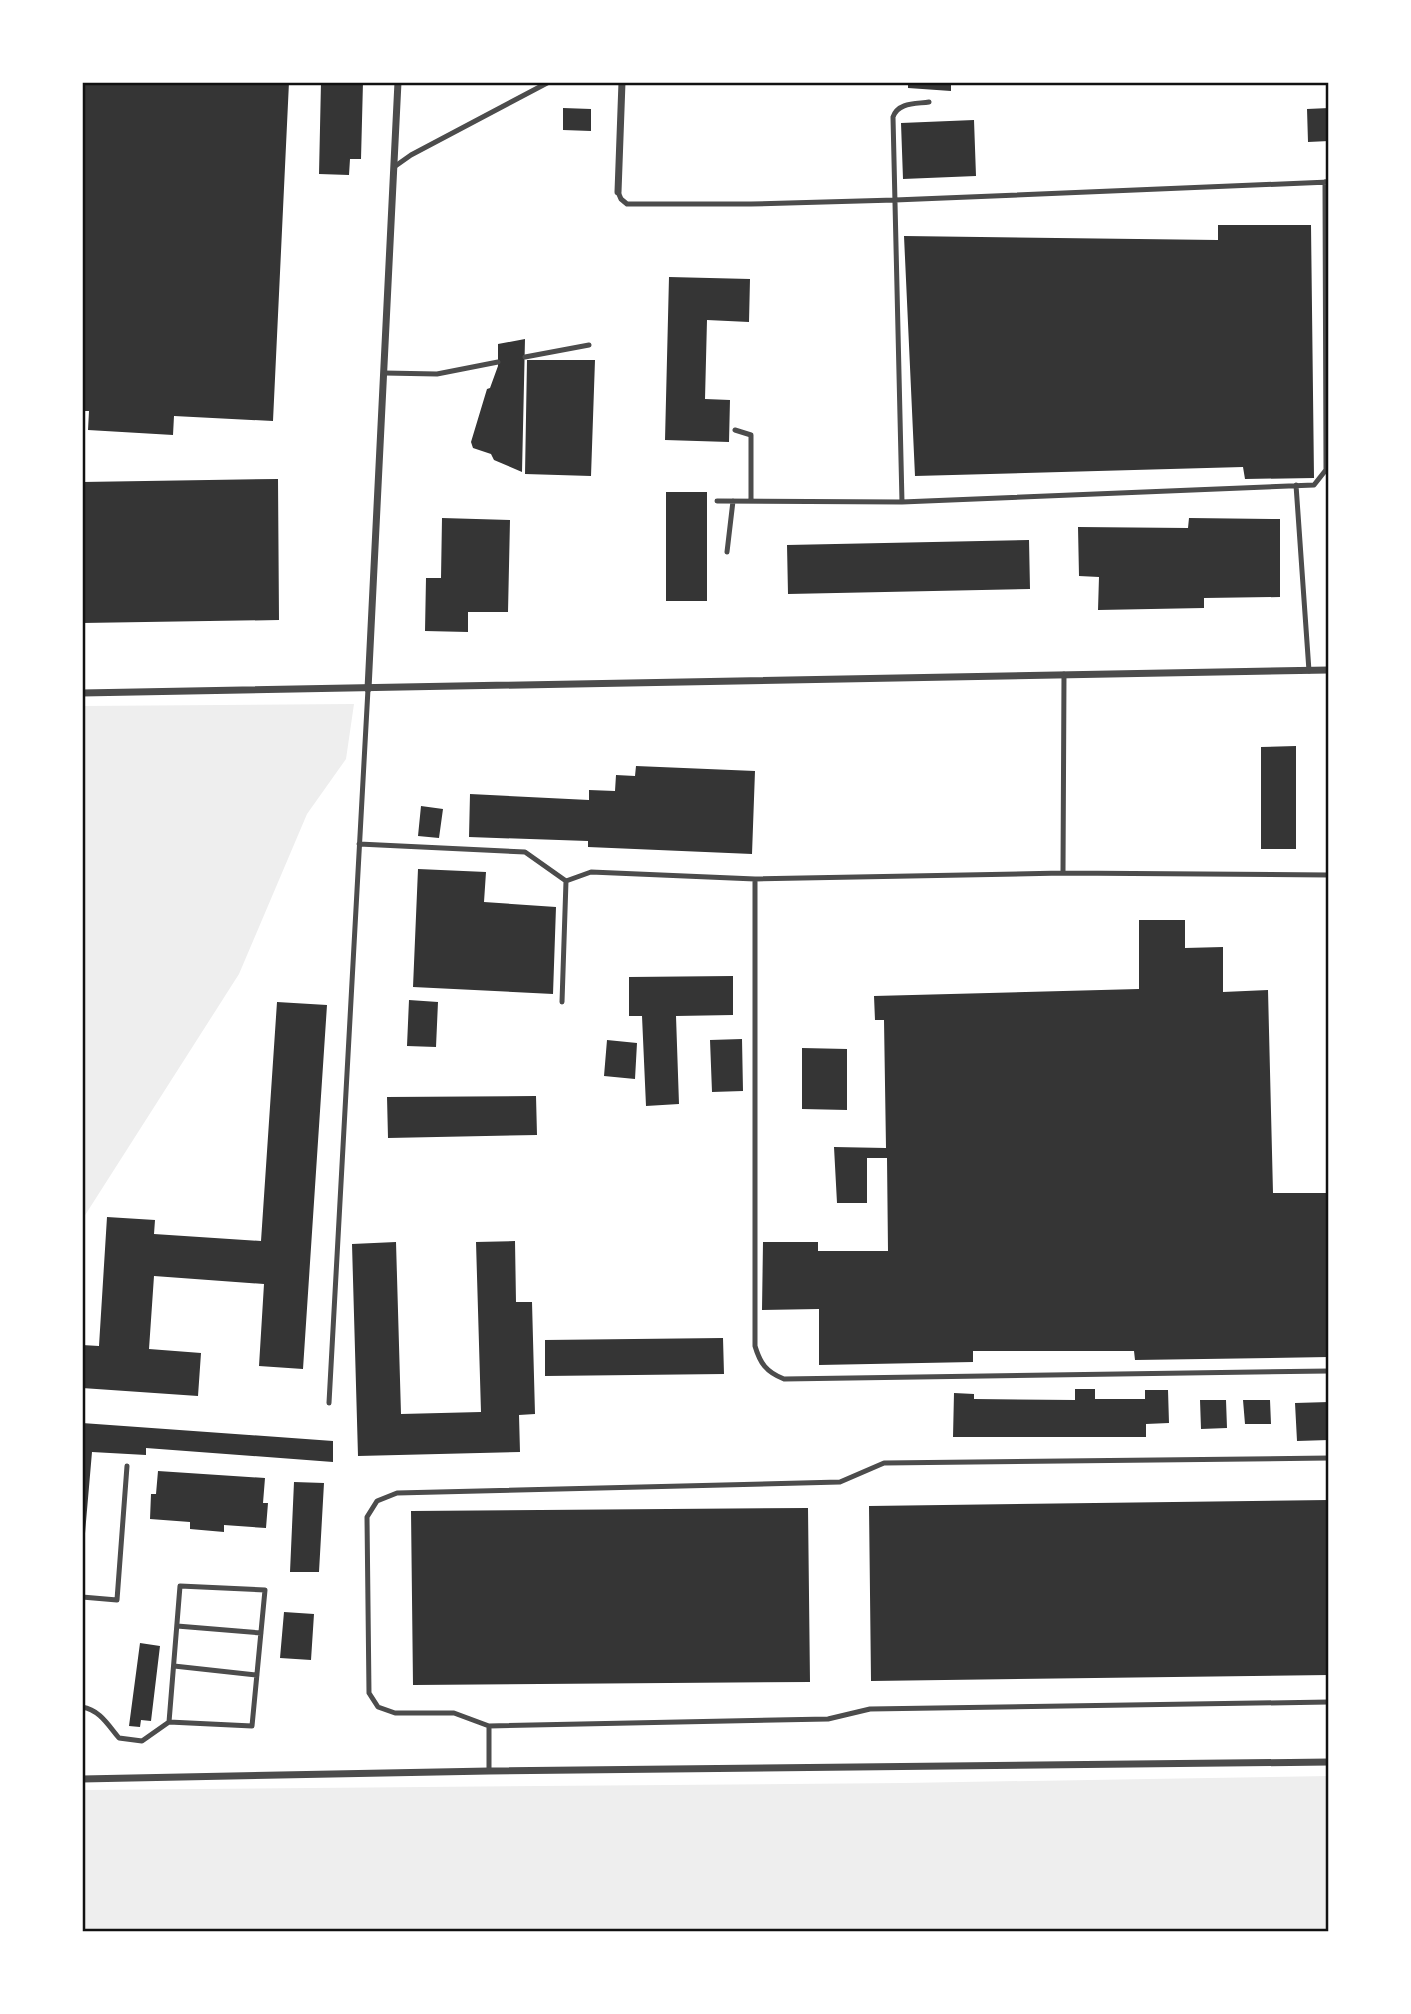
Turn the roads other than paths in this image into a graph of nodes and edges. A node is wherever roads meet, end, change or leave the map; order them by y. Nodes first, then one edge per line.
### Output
1 (398, 82) edge
2 (549, 82) edge
3 (622, 82) edge
4 (929, 102) dead end
5 (394, 167) junction
6 (1327, 182) edge
7 (618, 192) joint
8 (895, 200) junction
9 (589, 345) dead end
10 (525, 357) dead end
11 (498, 362) dead end
12 (384, 373) junction
13 (734, 430) dead end
14 (1328, 470) edge
15 (1296, 485) junction
16 (751, 500) junction
17 (718, 501) dead end
18 (733, 501) junction
19 (902, 502) junction
20 (727, 552) dead end
21 (1329, 670) edge
22 (1309, 671) junction
23 (1064, 674) junction
24 (368, 689) junction
25 (82, 693) edge
26 (359, 844) junction
27 (1063, 873) junction
28 (1329, 875) edge
29 (755, 879) junction
30 (566, 881) junction
31 (562, 1002) dead end
32 (1329, 1371) edge
33 (329, 1403) dead end
34 (1329, 1458) edge
35 (127, 1466) dead end
36 (82, 1597) edge
37 (177, 1626) junction
38 (261, 1633) junction
39 (174, 1666) junction
40 (257, 1675) junction
41 (1329, 1702) edge
42 (82, 1707) edge
43 (169, 1722) junction
44 (489, 1726) junction
45 (1329, 1762) edge
46 (489, 1771) junction
47 (82, 1779) edge

1 - 5 street
2 - 5 lane
3 - 7 street
4 - 8 lane
5 - 12 street
6 - 8 lane
6 - 14 lane
7 - 8 lane
8 - 19 lane
9 - 10 lane
11 - 12 lane
12 - 24 street
13 - 16 lane
14 - 15 lane
15 - 19 lane
15 - 22 lane
16 - 18 lane
16 - 19 lane
17 - 18 lane
18 - 20 lane
21 - 22 street
22 - 23 street
23 - 24 street
23 - 27 lane
24 - 25 street
24 - 26 lane
26 - 30 lane
26 - 33 lane
27 - 28 lane
27 - 29 lane
29 - 30 lane
29 - 32 lane
30 - 31 lane
34 - 44 lane
35 - 36 lane
37 - 38 lane
37 - 38 lane
37 - 39 lane
38 - 40 lane
39 - 40 lane
39 - 43 lane
40 - 43 lane
41 - 44 lane
42 - 43 lane
44 - 46 lane
45 - 46 street
46 - 47 street

